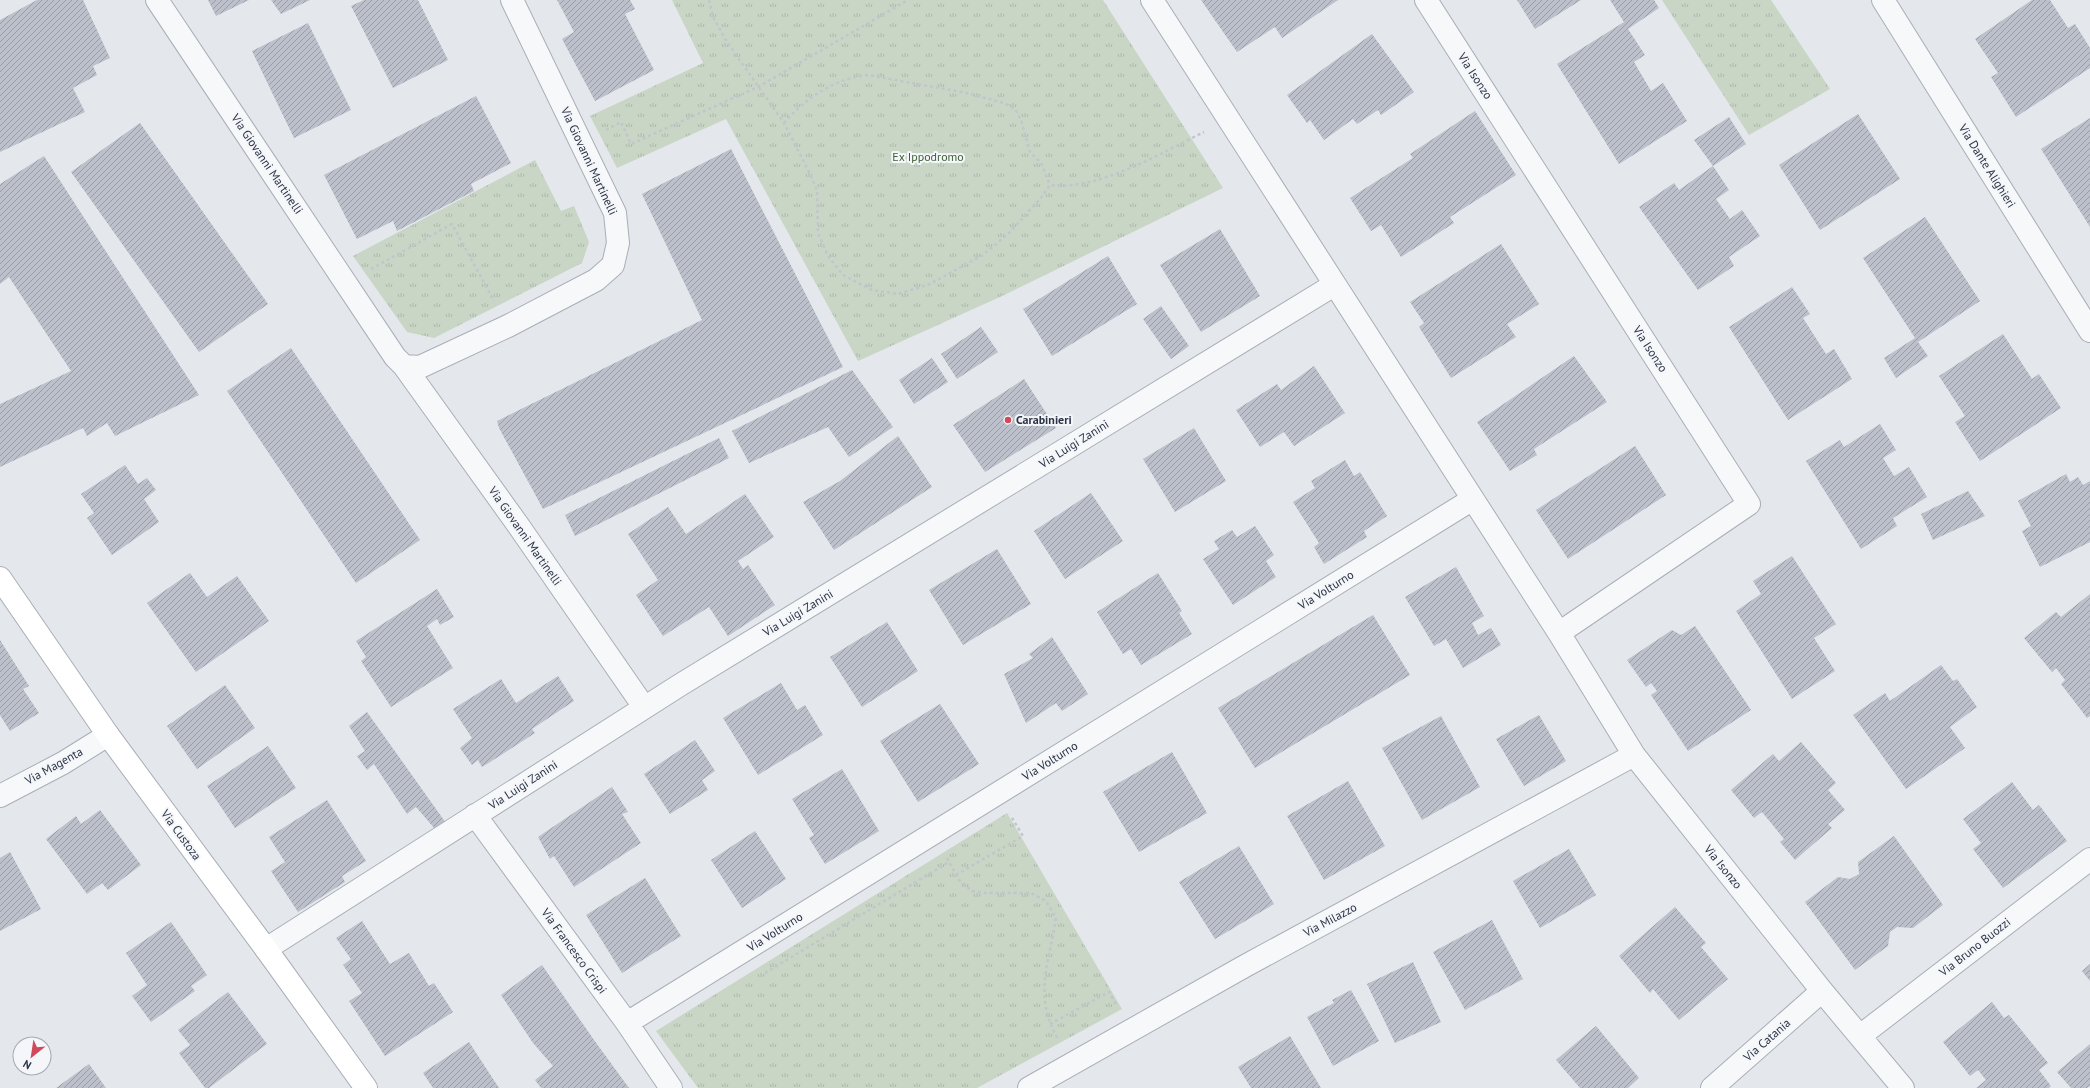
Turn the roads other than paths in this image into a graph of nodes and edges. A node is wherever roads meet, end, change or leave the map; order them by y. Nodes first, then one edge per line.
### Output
1 (157, 0) edge
2 (512, 0) edge
3 (1152, 0) edge
4 (1426, 0) edge
5 (1883, 0) edge
6 (1334, 285) junction
7 (2090, 331) edge
8 (404, 366) junction
9 (1473, 499) junction
10 (0, 578) edge
11 (1559, 633) junction
12 (644, 708) junction
13 (108, 735) junction
14 (1634, 755) junction
15 (0, 796) edge
16 (475, 815) junction
17 (2090, 859) edge
18 (266, 949) junction
19 (1822, 991) junction
20 (627, 1023) junction
21 (1860, 1036) junction
22 (366, 1088) edge
23 (671, 1088) edge
24 (1029, 1088) edge
25 (1712, 1088) edge
26 (1903, 1088) edge

1 - 8 street, Via Giovanni Martinelli
2 - 8 street, Via Giovanni Martinelli
3 - 6 street, Via Isonzo
4 - 11 street, Via Isonzo
5 - 7 street, Via Dante Alighieri
6 - 9 street, Via Isonzo
6 - 12 street, Via Luigi Zanini
8 - 12 street, Via Giovanni Martinelli
9 - 11 street, Via Isonzo
9 - 20 street, Via Volturno
10 - 13 street, Via Custoza
11 - 14 street, Via Isonzo
12 - 16 street, Via Luigi Zanini
13 - 15 street, Via Magenta
13 - 18 street, Via Custoza
14 - 19 street, Via Isonzo
14 - 24 street, Via Milazzo
16 - 18 street, Via Luigi Zanini
16 - 20 street, Via Francesco Crispi
17 - 21 street, Via Bruno Buozzi
18 - 22 street, Via Custoza
19 - 21 street, Via Isonzo
19 - 25 street, Via Catania
20 - 23 street, Via Francesco Crispi
21 - 26 street, Via Isonzo

